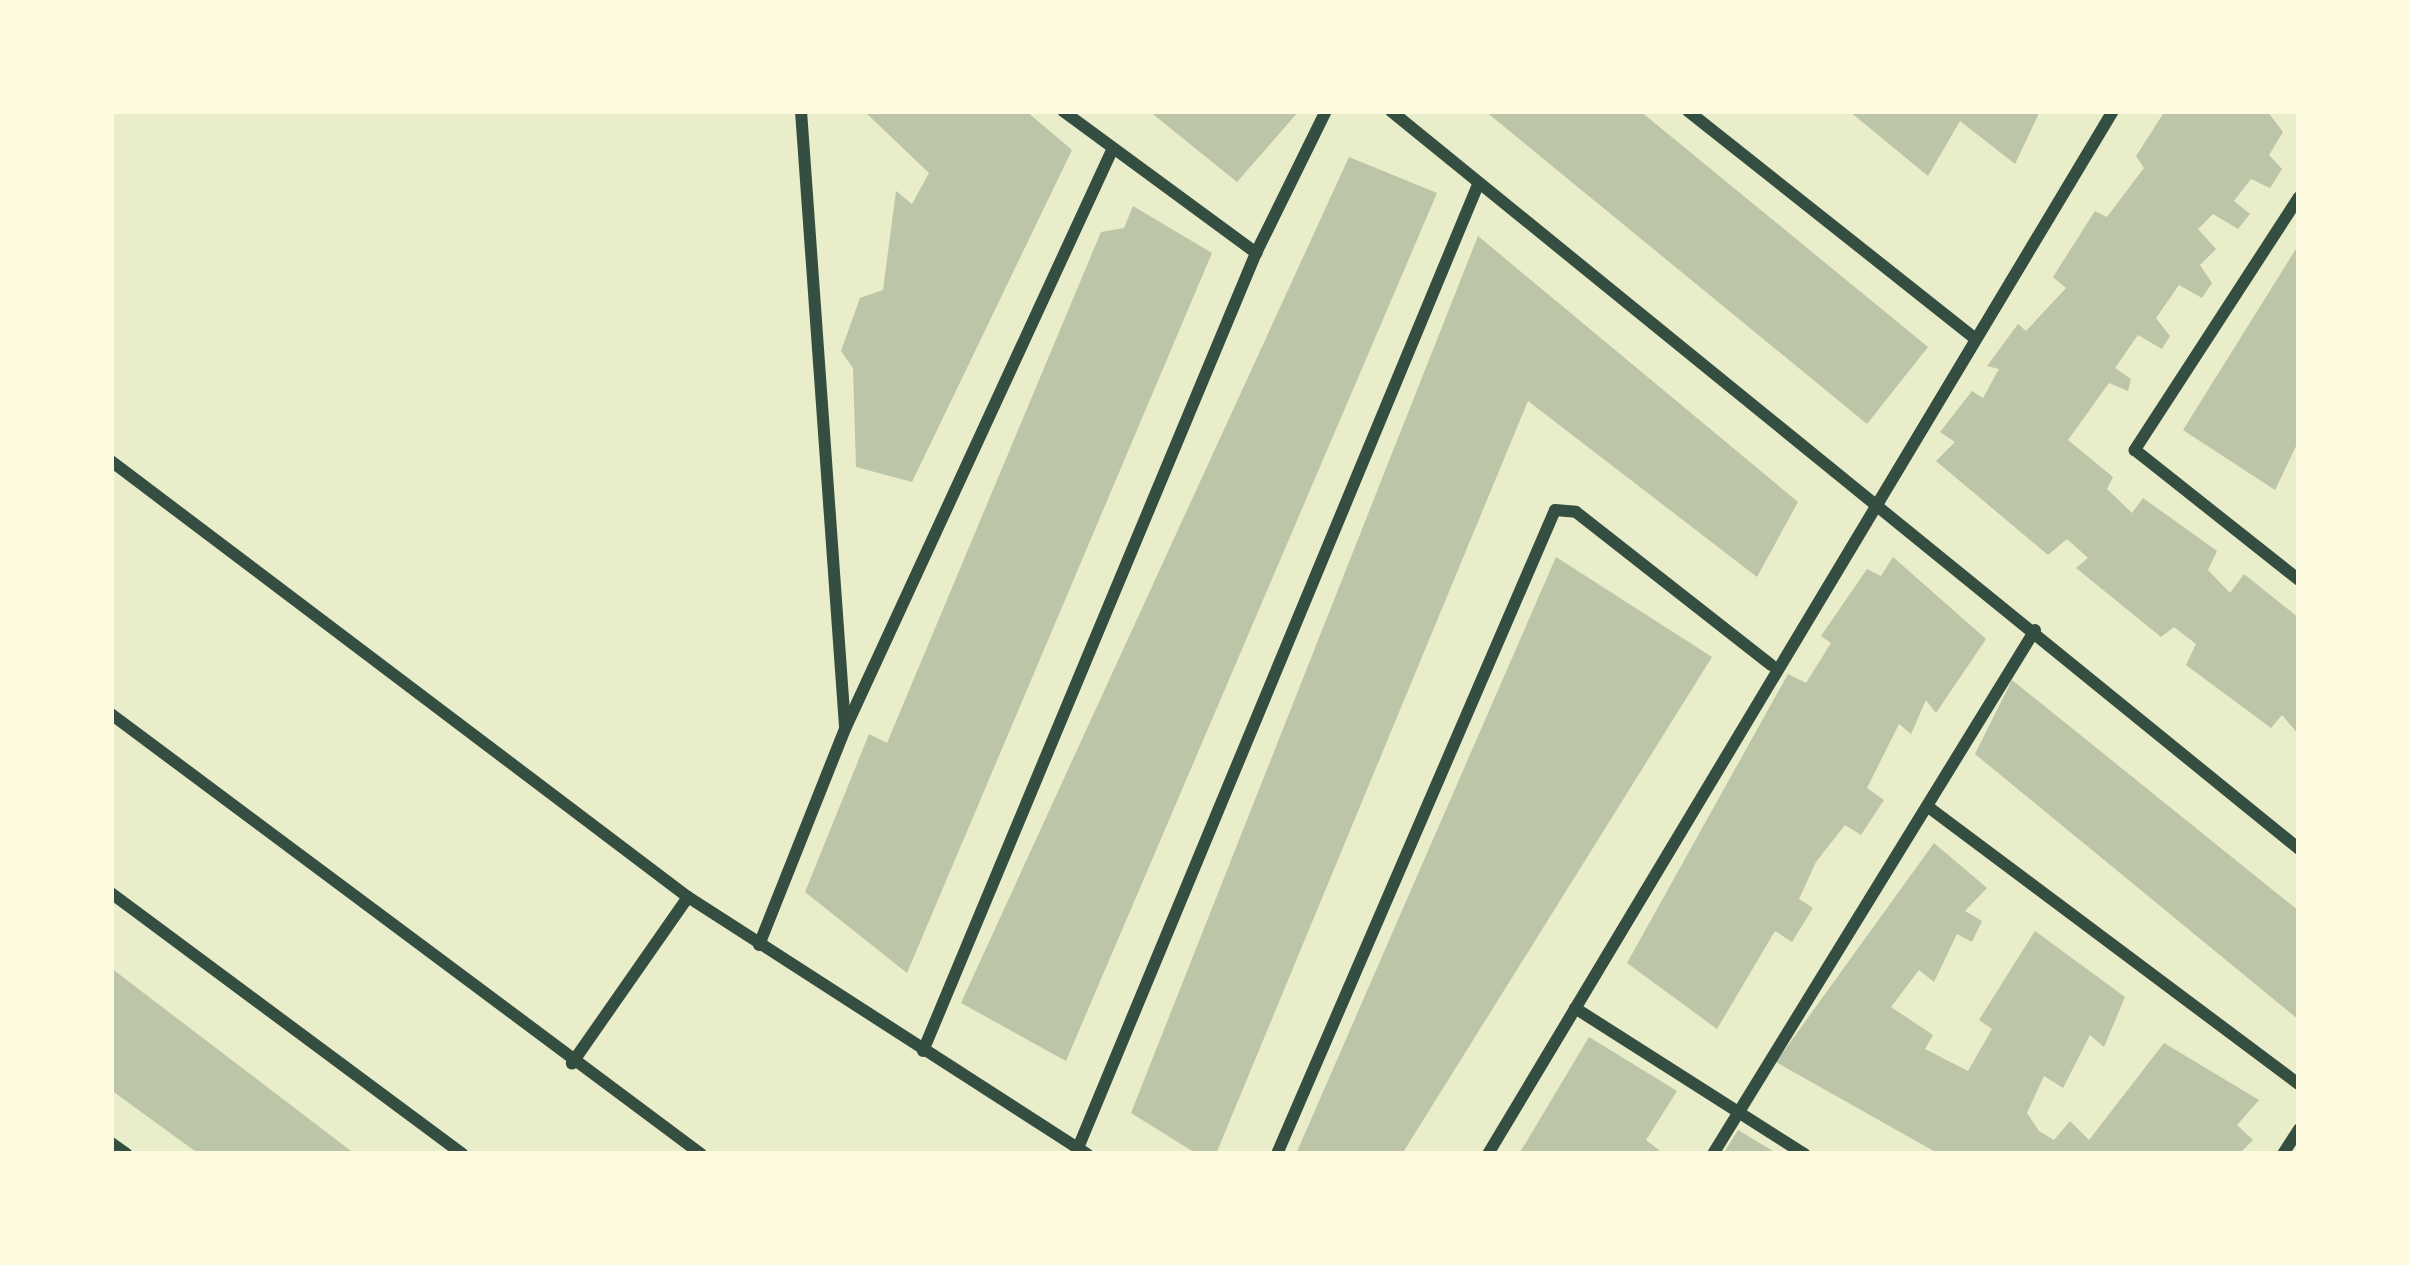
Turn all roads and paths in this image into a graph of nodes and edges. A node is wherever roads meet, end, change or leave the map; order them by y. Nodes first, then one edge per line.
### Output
1 (801, 111) edge
2 (1063, 111) edge
3 (1326, 111) edge
4 (1391, 111) edge
5 (1688, 111) edge
6 (2113, 111) edge
7 (1112, 150) junction
8 (1478, 187) junction
9 (2299, 196) edge
10 (1256, 253) junction
11 (1974, 338) junction
12 (111, 461) edge
13 (1872, 507) junction
14 (2299, 580) edge
15 (2036, 630) junction
16 (1772, 665) junction
17 (111, 713) edge
18 (845, 729) junction
19 (1927, 806) junction
20 (2299, 849) edge
21 (111, 893) edge
22 (688, 897) junction
23 (759, 945) junction
24 (1575, 1008) junction
25 (923, 1051) junction
26 (572, 1063) junction
27 (2299, 1084) edge
28 (1738, 1112) junction
29 (2299, 1129) edge
30 (111, 1143) edge
31 (1083, 1151) edge
32 (127, 1154) edge
33 (463, 1154) edge
34 (701, 1154) edge
35 (1277, 1154) edge
36 (1488, 1154) edge
37 (1713, 1154) edge
38 (1804, 1154) edge
39 (2283, 1154) edge

1 - 18 street
2 - 7 street
3 - 10 street
4 - 8 street
5 - 11 street
6 - 11 street
7 - 10 street
7 - 18 street
8 - 13 street
8 - 31 street
9 - 14 street
10 - 25 street
11 - 13 street
12 - 22 street
13 - 15 street
13 - 16 street
15 - 19 street
15 - 20 street
16 - 24 street
16 - 35 street
17 - 26 street
18 - 23 street
19 - 27 street
19 - 28 street
21 - 33 street
22 - 23 street
22 - 26 street
23 - 25 street
24 - 28 street
24 - 36 street
25 - 31 street
26 - 34 street
28 - 37 street
28 - 38 street
29 - 39 street
30 - 32 street

